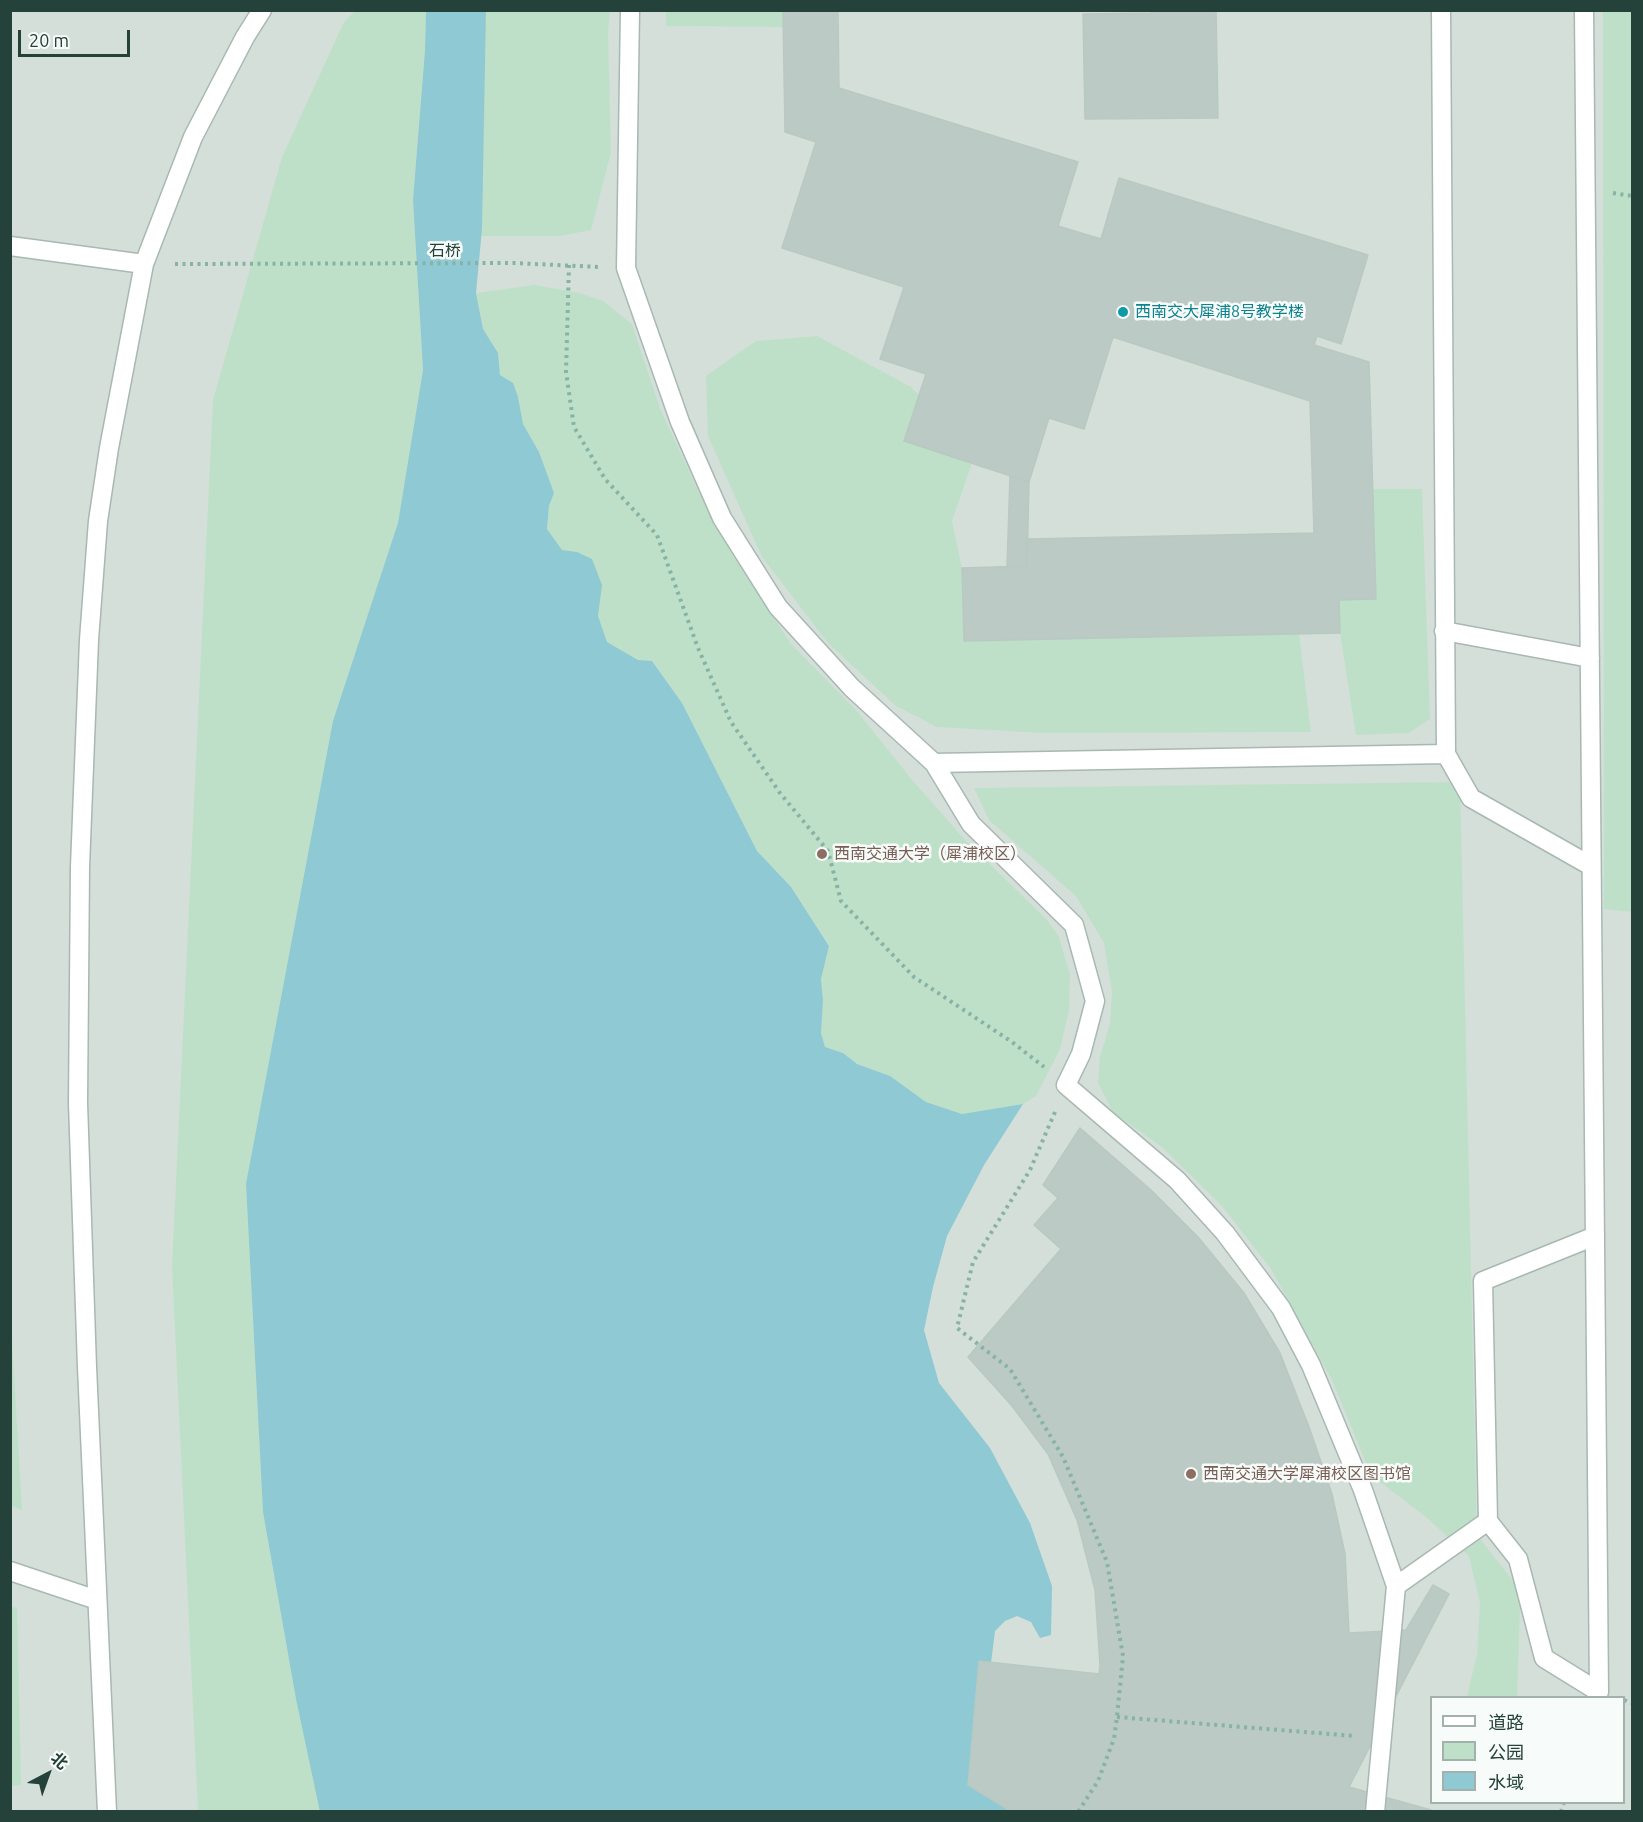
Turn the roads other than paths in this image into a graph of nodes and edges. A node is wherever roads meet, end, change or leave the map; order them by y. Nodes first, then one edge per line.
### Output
1 (262, 10) edge
2 (630, 10) edge
3 (1441, 10) edge
4 (1584, 10) edge
5 (10, 246) edge
6 (144, 264) junction
7 (1444, 631) junction
8 (1590, 658) junction
9 (1446, 754) junction
10 (934, 763) junction
11 (1592, 866) junction
12 (1595, 1236) junction
13 (1488, 1521) junction
14 (10, 1571) edge
15 (1396, 1586) junction
16 (98, 1600) junction
17 (107, 1812) edge
18 (1375, 1812) edge

1 - 6 street
2 - 10 street
3 - 7 street
4 - 8 street
5 - 6 street
6 - 16 street
7 - 8 street
7 - 9 street
8 - 11 street
9 - 10 street
9 - 11 street
10 - 15 street
11 - 12 street
12 - 13 street
12 - 13 street
13 - 15 street
14 - 16 street
15 - 18 street
16 - 17 street

